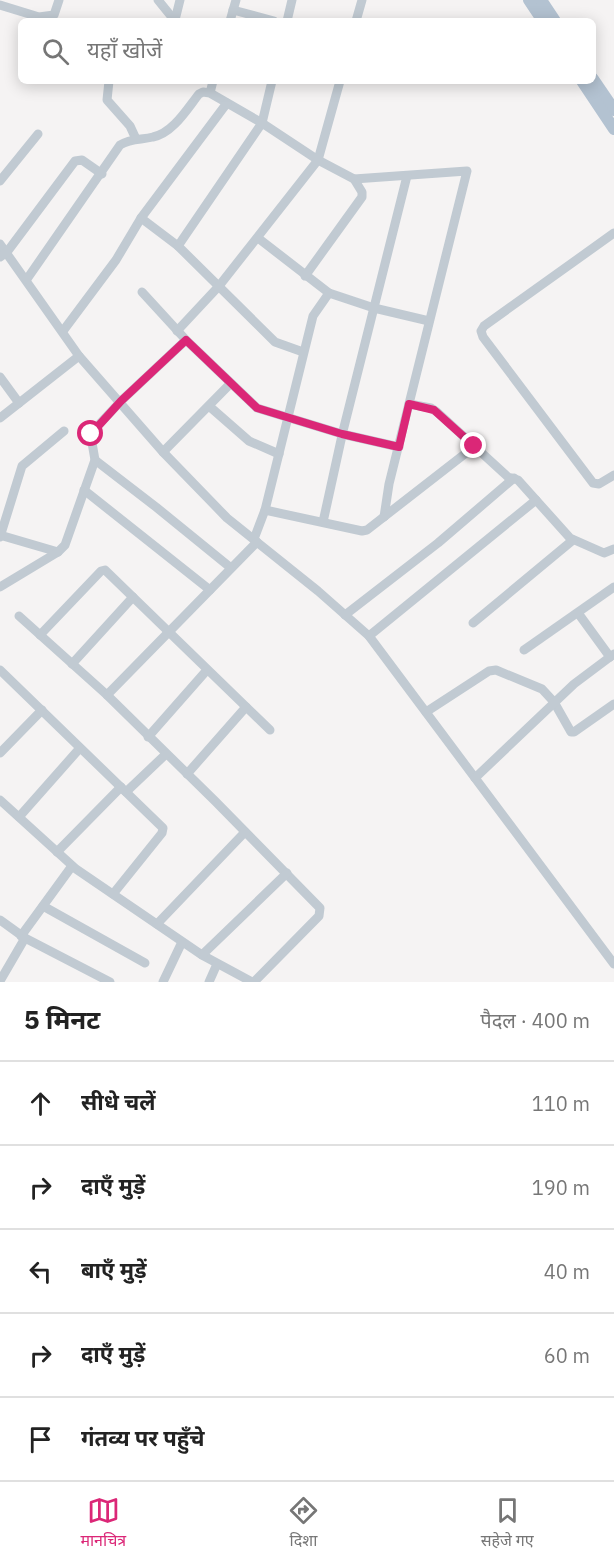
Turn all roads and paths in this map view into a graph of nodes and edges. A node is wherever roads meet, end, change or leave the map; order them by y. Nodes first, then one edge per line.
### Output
1 (59, 0) edge
2 (158, 0) edge
3 (180, 0) edge
4 (292, 0) edge
5 (362, 0) edge
6 (529, 0) edge
7 (545, 2) edge
8 (0, 5) edge
9 (235, 5) edge
10 (173, 18) edge
11 (176, 18) edge
12 (267, 18) edge
13 (288, 18) edge
14 (357, 18) edge
15 (541, 18) edge
16 (553, 18) edge
17 (596, 83) edge
18 (108, 84) edge
19 (212, 84) edge
20 (271, 84) edge
21 (339, 84) edge
22 (584, 84) edge
23 (210, 93) junction
24 (227, 103) junction
25 (614, 110) edge
26 (262, 123) junction
27 (614, 129) edge
28 (38, 134) dead end
29 (136, 139) junction
30 (318, 160) junction
31 (102, 174) junction
32 (407, 176) junction
33 (354, 179) junction
34 (0, 181) edge
35 (141, 218) junction
36 (614, 233) edge
37 (258, 238) junction
38 (0, 244) edge
39 (178, 246) junction
40 (3, 254) edge
41 (305, 276) junction
42 (27, 279) junction
43 (219, 286) junction
44 (142, 292) dead end
45 (329, 293) junction
46 (374, 308) junction
47 (429, 321) junction
48 (177, 330) junction
49 (63, 331) junction
50 (186, 340) junction
51 (303, 352) junction
52 (80, 356) junction
53 (0, 377) edge
54 (230, 384) junction
55 (121, 401) junction
56 (19, 403) junction
57 (409, 404) junction
58 (209, 406) junction
59 (0, 418) edge
60 (288, 418) junction
61 (64, 431) dead end
62 (342, 434) junction
63 (474, 446) junction
64 (399, 447) junction
65 (163, 452) junction
66 (279, 454) junction
67 (95, 460) junction
68 (614, 475) edge
69 (514, 478) junction
70 (84, 490) junction
71 (536, 500) junction
72 (265, 510) junction
73 (384, 516) junction
74 (323, 522) junction
75 (0, 536) edge
76 (573, 540) junction
77 (255, 541) junction
78 (614, 549) edge
79 (58, 552) junction
80 (231, 568) junction
81 (0, 587) edge
82 (614, 587) edge
83 (210, 590) junction
84 (133, 597) junction
85 (578, 613) junction
86 (345, 615) junction
87 (19, 616) dead end
88 (473, 623) dead end
89 (169, 632) junction
90 (40, 635) junction
91 (369, 636) junction
92 (524, 650) dead end
93 (612, 656) edge
94 (72, 664) junction
95 (0, 670) edge
96 (207, 670) junction
97 (107, 695) junction
98 (554, 702) junction
99 (614, 704) edge
100 (246, 707) junction
101 (42, 710) junction
102 (426, 712) junction
103 (270, 730) dead end
104 (148, 737) junction
105 (80, 748) junction
106 (0, 753) edge
107 (166, 754) junction
108 (187, 774) junction
109 (475, 778) junction
110 (124, 790) junction
111 (0, 800) edge
112 (18, 817) junction
113 (245, 832) junction
114 (57, 852) junction
115 (72, 866) junction
116 (287, 873) junction
117 (112, 894) junction
118 (43, 906) junction
119 (0, 920) edge
120 (157, 924) junction
121 (23, 937) junction
122 (182, 942) junction
123 (202, 956) junction
124 (145, 963) dead end
125 (218, 964) junction
126 (614, 964) edge
127 (0, 981) edge
128 (110, 982) edge
129 (163, 982) edge
130 (209, 982) edge
131 (253, 982) edge

1 - 8 street
2 - 10 street
3 - 11 street
4 - 13 street
5 - 14 street
6 - 15 main road
7 - 16 main road
9 - 12 street
17 - 25 main road
18 - 29 street
19 - 23 street
20 - 26 street
21 - 30 street
22 - 27 main road
23 - 24 street
23 - 29 street
24 - 26 street
24 - 35 street
26 - 30 street
26 - 39 street
28 - 34 street
29 - 31 street
30 - 33 street
30 - 37 street
31 - 40 street
31 - 42 street
32 - 33 street
32 - 46 street
32 - 47 street
33 - 41 street
35 - 39 street
35 - 49 street
36 - 68 street
37 - 41 street
37 - 43 street
38 - 40 street
39 - 43 street
40 - 42 street
41 - 45 street
42 - 49 street
43 - 48 street
43 - 51 street
44 - 48 street
45 - 46 street
45 - 51 street
46 - 47 street
46 - 62 street
47 - 57 street
48 - 50 street
49 - 52 street
50 - 54 street
50 - 55 street
51 - 60 street
52 - 55 street
52 - 56 street
53 - 56 street
54 - 58 street
54 - 60 street
55 - 65 street
55 - 67 street
56 - 59 street
57 - 63 street
57 - 64 street
58 - 65 street
58 - 66 street
60 - 62 street
60 - 66 street
61 - 75 street
62 - 64 street
62 - 74 street
63 - 69 street
63 - 73 street
64 - 73 street
65 - 77 street
66 - 72 street
67 - 70 street
67 - 80 street
69 - 71 street
69 - 86 street
70 - 79 street
70 - 83 street
71 - 76 street
71 - 91 street
72 - 74 street
72 - 77 street
73 - 74 street
75 - 79 street
76 - 78 street
76 - 88 street
77 - 80 street
77 - 86 street
79 - 81 street
80 - 83 street
82 - 85 street
83 - 89 street
84 - 89 street
84 - 90 street
84 - 94 street
85 - 92 street
85 - 93 street
86 - 91 street
87 - 90 street
89 - 96 street
89 - 97 street
90 - 94 street
91 - 102 street
93 - 98 street
94 - 97 street
95 - 101 street
96 - 100 street
96 - 104 street
97 - 104 street
98 - 99 street
98 - 102 street
98 - 109 street
100 - 103 street
100 - 108 street
101 - 105 street
101 - 106 street
102 - 109 street
104 - 107 street
105 - 110 street
105 - 112 street
107 - 108 street
107 - 110 street
108 - 113 street
109 - 126 street
110 - 114 street
110 - 117 street
111 - 112 street
112 - 114 street
113 - 116 street
113 - 120 street
114 - 115 street
115 - 117 street
115 - 118 street
116 - 123 street
116 - 131 street
117 - 120 street
118 - 121 street
118 - 124 street
119 - 121 street
120 - 122 street
121 - 127 street
121 - 128 street
122 - 123 street
122 - 129 street
123 - 125 street
125 - 130 street
125 - 131 street

